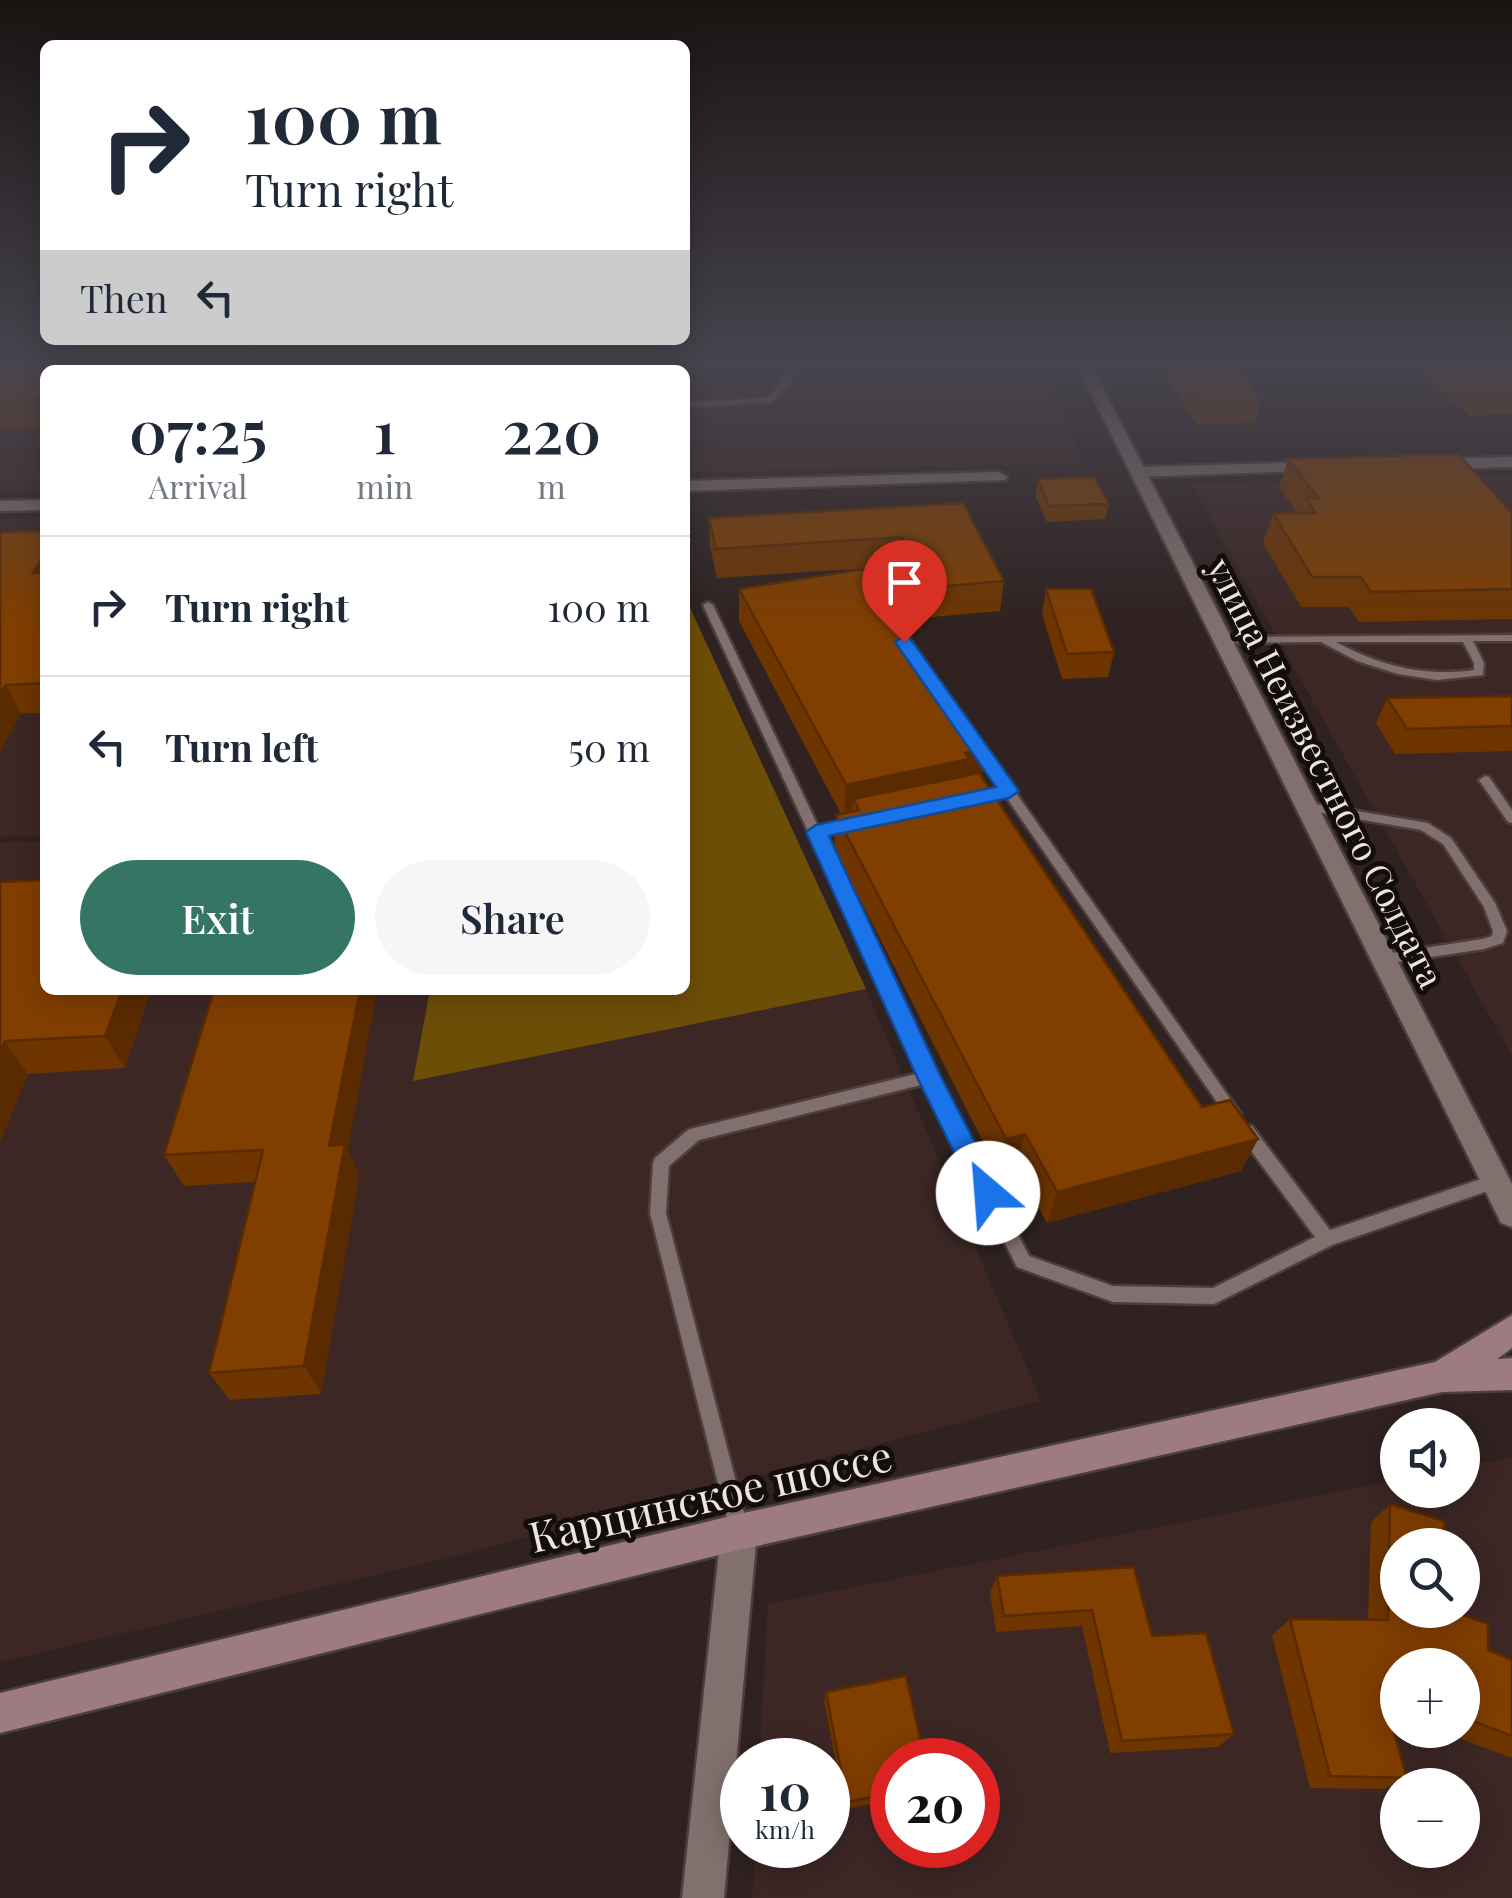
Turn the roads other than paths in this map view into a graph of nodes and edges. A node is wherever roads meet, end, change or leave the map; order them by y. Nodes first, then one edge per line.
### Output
1 (1127, 450) edge
2 (1512, 462) edge
3 (1414, 464) edge
4 (1335, 466) edge
5 (1138, 472) junction
6 (999, 477) dead end
7 (690, 486) edge
8 (40, 505) edge
9 (0, 506) edge
10 (708, 604) dead end
11 (1466, 638) junction
12 (1512, 638) edge
13 (1323, 639) junction
14 (1224, 640) junction
15 (964, 727) edge
16 (1485, 780) dead end
17 (1009, 791) junction
18 (990, 795) edge
19 (1309, 807) junction
20 (1512, 819) edge
21 (836, 828) edge
22 (816, 832) junction
23 (1386, 959) junction
24 (929, 1077) junction
25 (1497, 1181) junction
26 (1512, 1214) edge
27 (1327, 1240) junction
28 (1512, 1330) edge
29 (1512, 1374) edge
30 (1442, 1376) junction
31 (739, 1532) junction
32 (0, 1713) edge
33 (704, 1898) edge

1 - 5 street, улица Неизвестного Солдата
2 - 3 street
4 - 5 street
5 - 14 street, улица Неизвестного Солдата
6 - 7 street
8 - 9 street
10 - 22 lane
11 - 12 lane
11 - 13 lane
11 - 13 lane
13 - 14 lane
14 - 19 street, улица Неизвестного Солдата
15 - 17 lane
16 - 20 lane
17 - 18 lane
17 - 27 lane
19 - 23 street, улица Неизвестного Солдата
19 - 23 lane
21 - 22 lane
22 - 24 lane
23 - 25 street, улица Неизвестного Солдата
24 - 27 lane
24 - 31 lane
25 - 26 street, улица Неизвестного Солдата
25 - 27 lane
28 - 30 main road, Карцинское шоссе
29 - 30 main road, Карцинское шоссе
30 - 31 main road, Карцинское шоссе
31 - 32 main road, Карцинское шоссе
31 - 33 street

